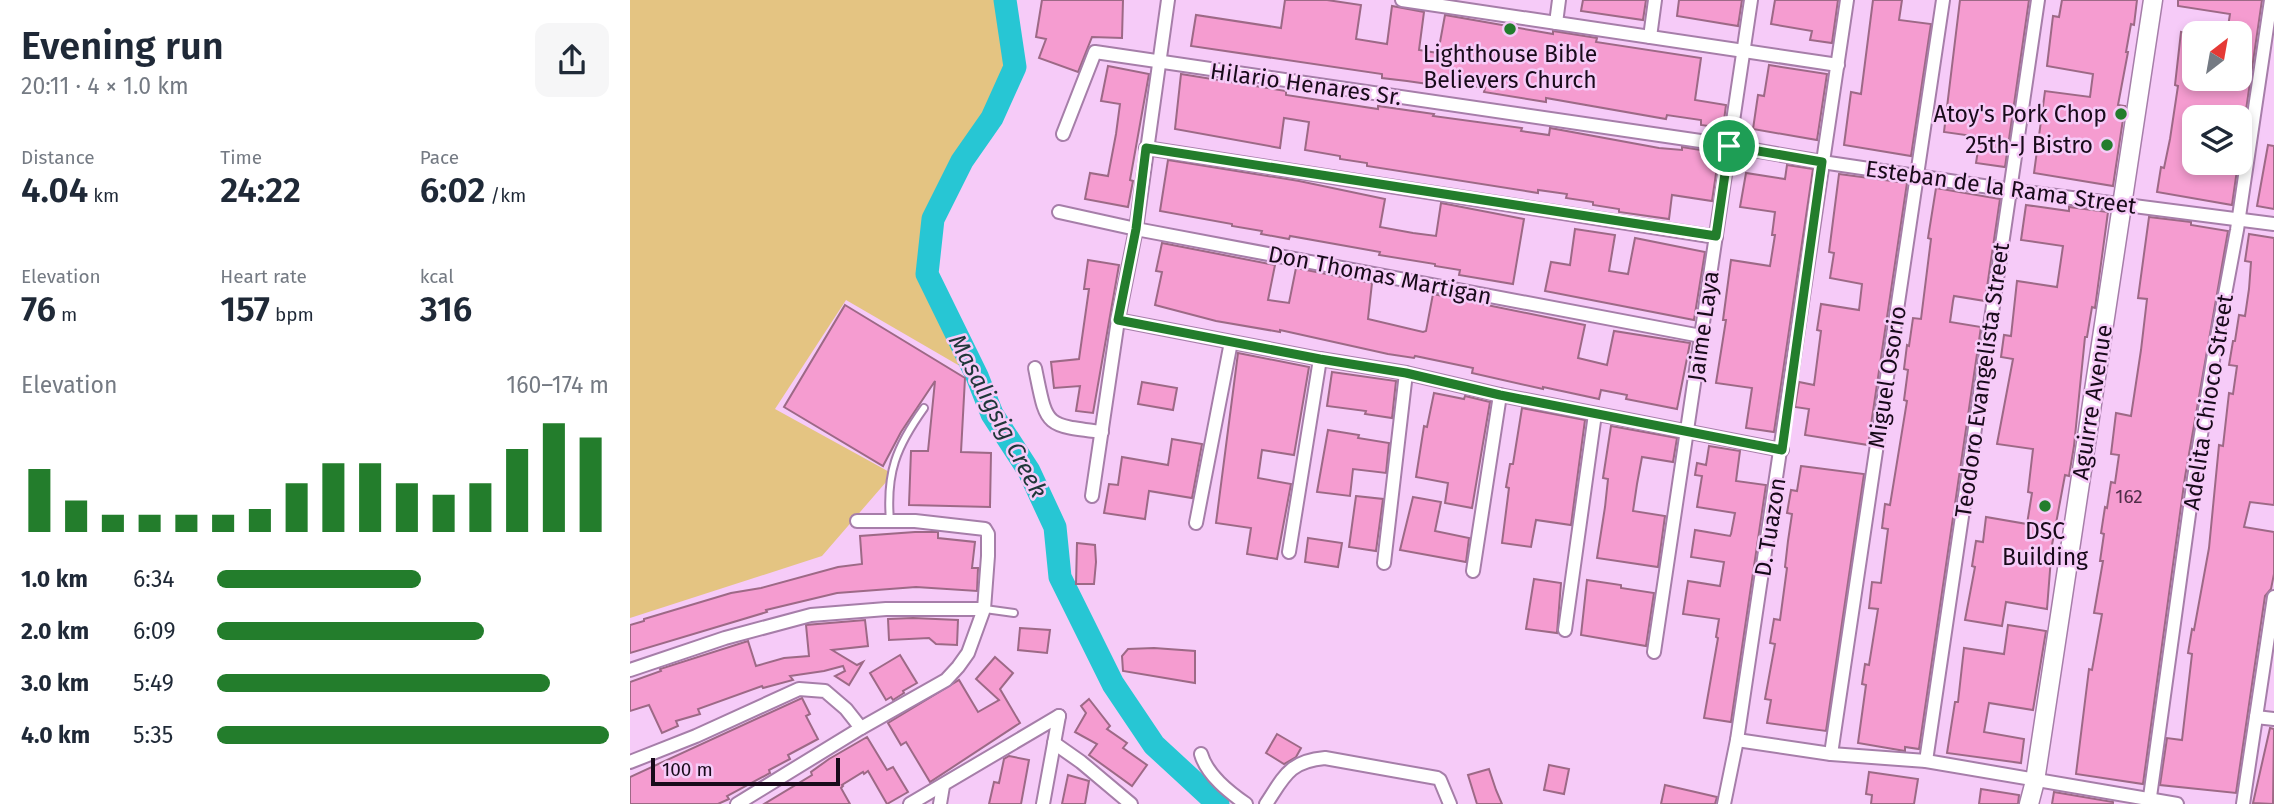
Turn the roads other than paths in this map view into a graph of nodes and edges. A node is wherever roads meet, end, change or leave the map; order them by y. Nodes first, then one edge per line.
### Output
1 (1168, 0) edge
2 (1402, 0) edge
3 (1559, 0) edge
4 (1655, 0) edge
5 (1751, 0) edge
6 (1847, 0) edge
7 (1943, 0) edge
8 (2038, 0) edge
9 (2153, 0) edge
10 (2271, 0) edge
11 (1466, 5) edge
12 (1556, 23) junction
13 (1650, 37) junction
14 (1743, 51) junction
15 (1159, 62) junction
16 (1838, 65) junction
17 (1063, 134) dead end
18 (1729, 146) junction
19 (1146, 148) junction
20 (1822, 162) junction
21 (1917, 176) junction
22 (2010, 190) junction
23 (2122, 205) junction
24 (1059, 212) dead end
25 (2238, 219) junction
26 (2274, 224) edge
27 (1136, 229) junction
28 (1716, 236) junction
29 (1118, 320) junction
30 (1701, 336) junction
31 (1231, 342) junction
32 (1320, 359) junction
33 (1035, 368) dead end
34 (1406, 373) junction
35 (1500, 395) junction
36 (924, 408) dead end
37 (1595, 414) junction
38 (1687, 431) junction
39 (1102, 432) junction
40 (1782, 450) junction
41 (1092, 496) dead end
42 (857, 521) dead end
43 (890, 521) junction
44 (1196, 523) dead end
45 (1289, 552) dead end
46 (1384, 563) dead end
47 (1473, 571) dead end
48 (2274, 597) edge
49 (984, 609) junction
50 (1014, 613) dead end
51 (1565, 630) dead end
52 (1654, 652) dead end
53 (630, 670) edge
54 (2256, 717) junction
55 (2274, 719) edge
56 (861, 728) junction
57 (1737, 740) junction
58 (1054, 743) junction
59 (1201, 754) dead end
60 (1831, 754) junction
61 (1926, 761) junction
62 (630, 762) edge
63 (2035, 781) junction
64 (943, 786) junction
65 (2149, 802) edge
66 (737, 804) edge
67 (910, 804) edge
68 (940, 804) edge
69 (1043, 804) edge
70 (1131, 804) edge
71 (1246, 804) edge
72 (1266, 804) edge
73 (1450, 804) edge
74 (1724, 804) edge
75 (2029, 804) edge
76 (2176, 804) edge
77 (2243, 804) edge

1 - 15 street
2 - 11 street
3 - 12 street
4 - 13 street
5 - 14 street, Jaime Laya
6 - 16 street, D. Tuazon
7 - 21 street, Miguel Osorio
8 - 22 street, Teodoro Evangelista Street
9 - 23 street, Aguirre Avenue
10 - 25 street, Adelita Chioco Street
11 - 12 street
12 - 13 street
13 - 14 street
14 - 16 street
14 - 18 street, Jaime Laya
15 - 17 street, Hilario Henares Sr.
15 - 18 street, Hilario Henares Sr.
15 - 19 street
16 - 20 street, D. Tuazon
18 - 20 street, Esteban de la Rama Street
18 - 28 street, Jaime Laya
19 - 27 street
19 - 28 street
20 - 21 street, Esteban de la Rama Street
20 - 40 street, D. Tuazon
21 - 22 street, Esteban de la Rama Street
21 - 60 street, Miguel Osorio
22 - 23 street, Esteban de la Rama Street
22 - 61 street, Teodoro Evangelista Street
23 - 25 street, Esteban de la Rama Street
23 - 63 street, Aguirre Avenue
24 - 27 street, Don Thomas Martigan
25 - 26 street, Esteban de la Rama Street
25 - 65 street, Adelita Chioco Street
27 - 29 street
27 - 30 street, Don Thomas Martigan
28 - 30 street, Jaime Laya
29 - 31 street
29 - 39 street
30 - 38 street, Jaime Laya
31 - 32 street
31 - 44 street
32 - 34 street
32 - 45 street
33 - 39 street
34 - 35 street
34 - 46 street
35 - 37 street
35 - 47 street
36 - 43 lane
37 - 38 street
37 - 51 street
38 - 40 street
38 - 52 street, Jaime Laya
39 - 41 street
40 - 57 street, D. Tuazon
42 - 43 street
43 - 49 street
48 - 54 street
49 - 50 lane
49 - 53 street
49 - 56 street
54 - 55 street
54 - 77 street
56 - 62 street
56 - 66 street
57 - 60 street
57 - 74 street, D. Tuazon
58 - 64 street
58 - 69 street
58 - 70 street
59 - 71 street
60 - 61 street
61 - 63 street
63 - 65 street
63 - 75 street, Aguirre Avenue
64 - 67 street
64 - 68 street
65 - 76 street
72 - 73 street

